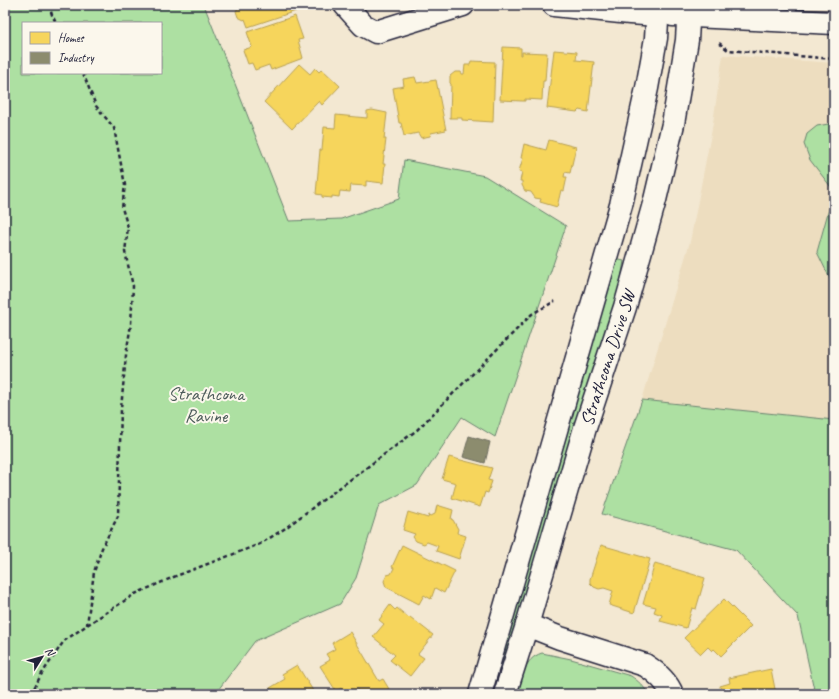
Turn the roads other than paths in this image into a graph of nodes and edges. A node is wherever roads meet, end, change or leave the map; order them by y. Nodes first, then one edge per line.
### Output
1 (345, 5) edge
2 (463, 5) edge
3 (554, 5) edge
4 (658, 10) edge
5 (688, 11) edge
6 (834, 23) edge
7 (527, 625) junction
8 (480, 694) edge
9 (505, 694) edge
10 (672, 694) edge

1 - 2 street
3 - 4 street
4 - 5 street
4 - 8 street, Strathcona Drive SW
5 - 6 street
5 - 7 street, Strathcona Drive SW
7 - 9 street, Strathcona Drive SW
7 - 10 street

